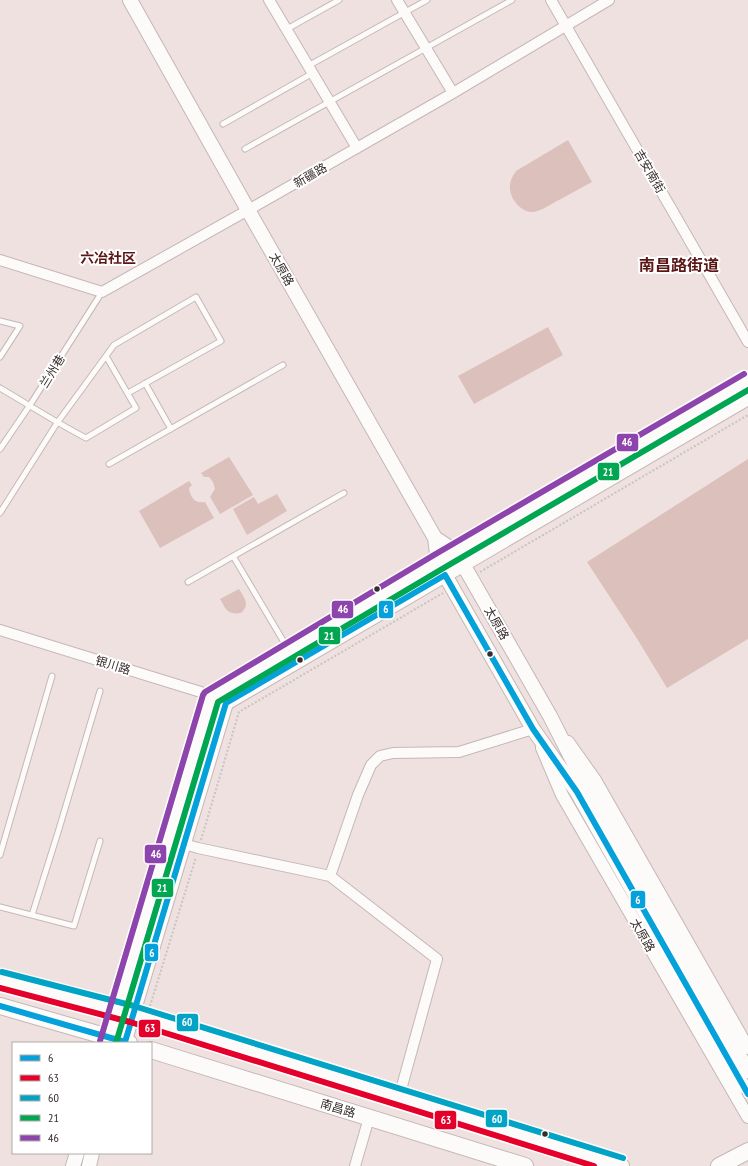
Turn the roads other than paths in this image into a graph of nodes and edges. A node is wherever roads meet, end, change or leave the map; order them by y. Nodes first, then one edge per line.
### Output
1 (130, 0) edge
2 (270, 0) edge
3 (339, 0) edge
4 (397, 0) edge
5 (427, 0) edge
6 (512, 0) edge
7 (551, 0) edge
8 (609, 0) edge
9 (404, 12) junction
10 (566, 25) junction
11 (287, 29) junction
12 (426, 48) junction
13 (310, 70) junction
14 (453, 93) junction
15 (330, 102) junction
16 (223, 124) dead end
17 (357, 148) junction
18 (245, 149) dead end
19 (248, 210) junction
20 (0, 260) edge
21 (102, 292) junction
22 (0, 320) edge
23 (748, 342) edge
24 (106, 356) junction
25 (0, 357) edge
26 (283, 365) dead end
27 (748, 381) edge
28 (146, 384) junction
29 (0, 388) edge
30 (128, 393) junction
31 (748, 398) edge
32 (30, 405) junction
33 (57, 423) junction
34 (170, 429) junction
35 (0, 449) edge
36 (109, 464) dead end
37 (344, 493) dead end
38 (0, 514) edge
39 (435, 538) junction
40 (456, 552) junction
41 (233, 556) junction
42 (438, 562) junction
43 (463, 564) junction
44 (445, 575) junction
45 (188, 582) dead end
46 (0, 630) edge
47 (289, 650) junction
48 (52, 676) dead end
49 (100, 691) dead end
50 (211, 697) junction
51 (226, 703) junction
52 (550, 716) junction
53 (533, 729) junction
54 (100, 841) dead end
55 (184, 844) junction
56 (0, 855) edge
57 (330, 876) junction
58 (0, 907) edge
59 (32, 915) junction
60 (0, 980) edge
61 (0, 1006) edge
62 (132, 1015) junction
63 (119, 1042) edge
64 (748, 1048) edge
65 (152, 1050) edge
66 (748, 1071) edge
67 (743, 1086) dead end
68 (399, 1097) junction
69 (748, 1117) edge
70 (369, 1118) junction
71 (748, 1142) edge
72 (77, 1154) edge
73 (92, 1154) edge
74 (743, 1154) edge
75 (73, 1166) edge
76 (89, 1166) edge
77 (355, 1166) edge
78 (525, 1166) edge
79 (621, 1166) edge
80 (719, 1166) edge

1 - 19 main road, 太原路
2 - 11 street
3 - 11 lane
4 - 9 street
5 - 9 lane
6 - 12 lane
7 - 10 street, 吉安南街
8 - 10 street, 新疆路
9 - 12 street
9 - 13 lane
10 - 14 street, 新疆路
10 - 23 street, 吉安南街
11 - 13 street
12 - 14 street
12 - 15 lane
13 - 15 street
13 - 16 lane
14 - 17 street, 新疆路
15 - 17 street
15 - 18 lane
17 - 19 street, 新疆路
19 - 21 street, 新疆路
19 - 39 main road, 太原路
20 - 21 street
21 - 32 lane, 兰州巷
22 - 25 lane
24 - 28 lane
24 - 30 lane
24 - 33 lane
26 - 34 lane
27 - 40 main road
28 - 30 lane
28 - 34 lane
29 - 32 lane
30 - 33 lane
31 - 43 main road
32 - 33 lane
32 - 35 lane, 兰州巷
33 - 38 lane
34 - 36 lane
37 - 41 lane
39 - 40 main road, 太原路
39 - 42 main road, 太原路
40 - 42 main road
40 - 43 main road, 太原路
41 - 45 lane
41 - 47 lane
42 - 44 main road, 太原路
42 - 47 main road
43 - 44 main road
43 - 52 main road, 太原路
44 - 51 main road
44 - 53 main road, 太原路
46 - 50 street, 银川路
47 - 50 main road
48 - 56 lane
49 - 59 lane
50 - 51 street, 银川路
50 - 62 main road
51 - 55 main road
52 - 64 street, 太原路
52 - 66 main road, 太原路
53 - 57 street
53 - 67 main road, 太原路
53 - 69 street, 太原路
54 - 59 lane
55 - 57 street
55 - 62 main road
57 - 68 street
58 - 59 lane
60 - 62 main road
61 - 63 main road
62 - 63 main road
62 - 68 main road
65 - 70 main road, 南昌路
68 - 79 main road
70 - 77 street
70 - 78 main road, 南昌路
71 - 74 street
72 - 75 main road
73 - 76 main road
74 - 80 main road

